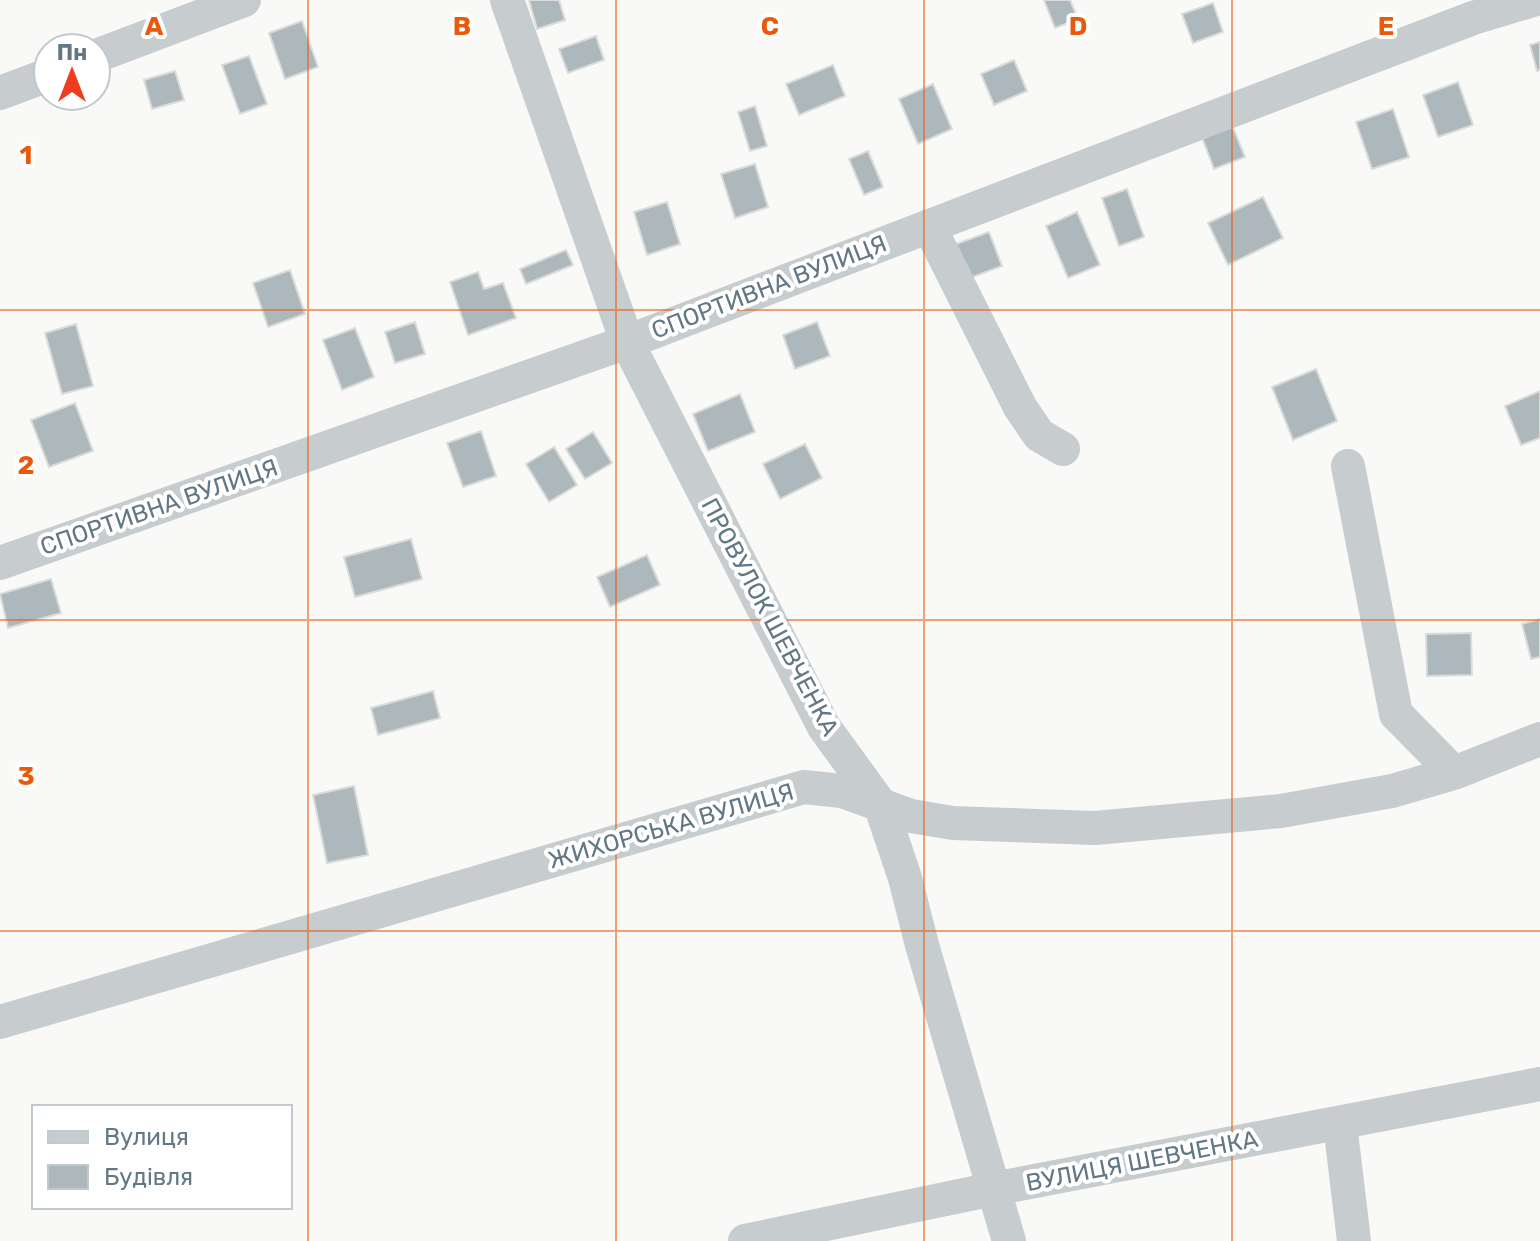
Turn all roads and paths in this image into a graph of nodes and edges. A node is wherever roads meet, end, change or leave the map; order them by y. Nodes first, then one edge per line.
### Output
1 (244, 0) edge
2 (507, 0) edge
3 (1533, 0) edge
4 (112, 50) edge
5 (32, 81) edge
6 (0, 93) edge
7 (929, 226) junction
8 (627, 342) junction
9 (1063, 449) dead end
10 (1348, 466) dead end
11 (0, 563) edge
12 (1540, 739) edge
13 (1454, 773) junction
14 (880, 804) junction
15 (0, 1022) edge
16 (1540, 1084) edge
17 (1340, 1124) junction
18 (993, 1189) junction
19 (745, 1241) edge
20 (1009, 1241) edge
21 (1354, 1241) edge

1 - 4 street
2 - 8 street, ПРОВУЛОК ШЕВЧЕНКА
3 - 7 street, СПОРТИВНА ВУЛИЦЯ
5 - 6 street
7 - 8 street, СПОРТИВНА ВУЛИЦЯ
7 - 9 street
8 - 11 street, СПОРТИВНА ВУЛИЦЯ
8 - 14 street, ПРОВУЛОК ШЕВЧЕНКА
10 - 13 street
12 - 13 street, ЖИХОРСЬКА ВУЛИЦЯ
13 - 14 street, ЖИХОРСЬКА ВУЛИЦЯ
14 - 15 street, ЖИХОРСЬКА ВУЛИЦЯ
14 - 18 street, ПРОВУЛОК ШЕВЧЕНКА
16 - 17 street, ВУЛИЦЯ ШЕВЧЕНКА
17 - 18 street, ВУЛИЦЯ ШЕВЧЕНКА
17 - 21 street
18 - 19 street, ВУЛИЦЯ ШЕВЧЕНКА
18 - 20 street, ПРОВУЛОК ШЕВЧЕНКА

